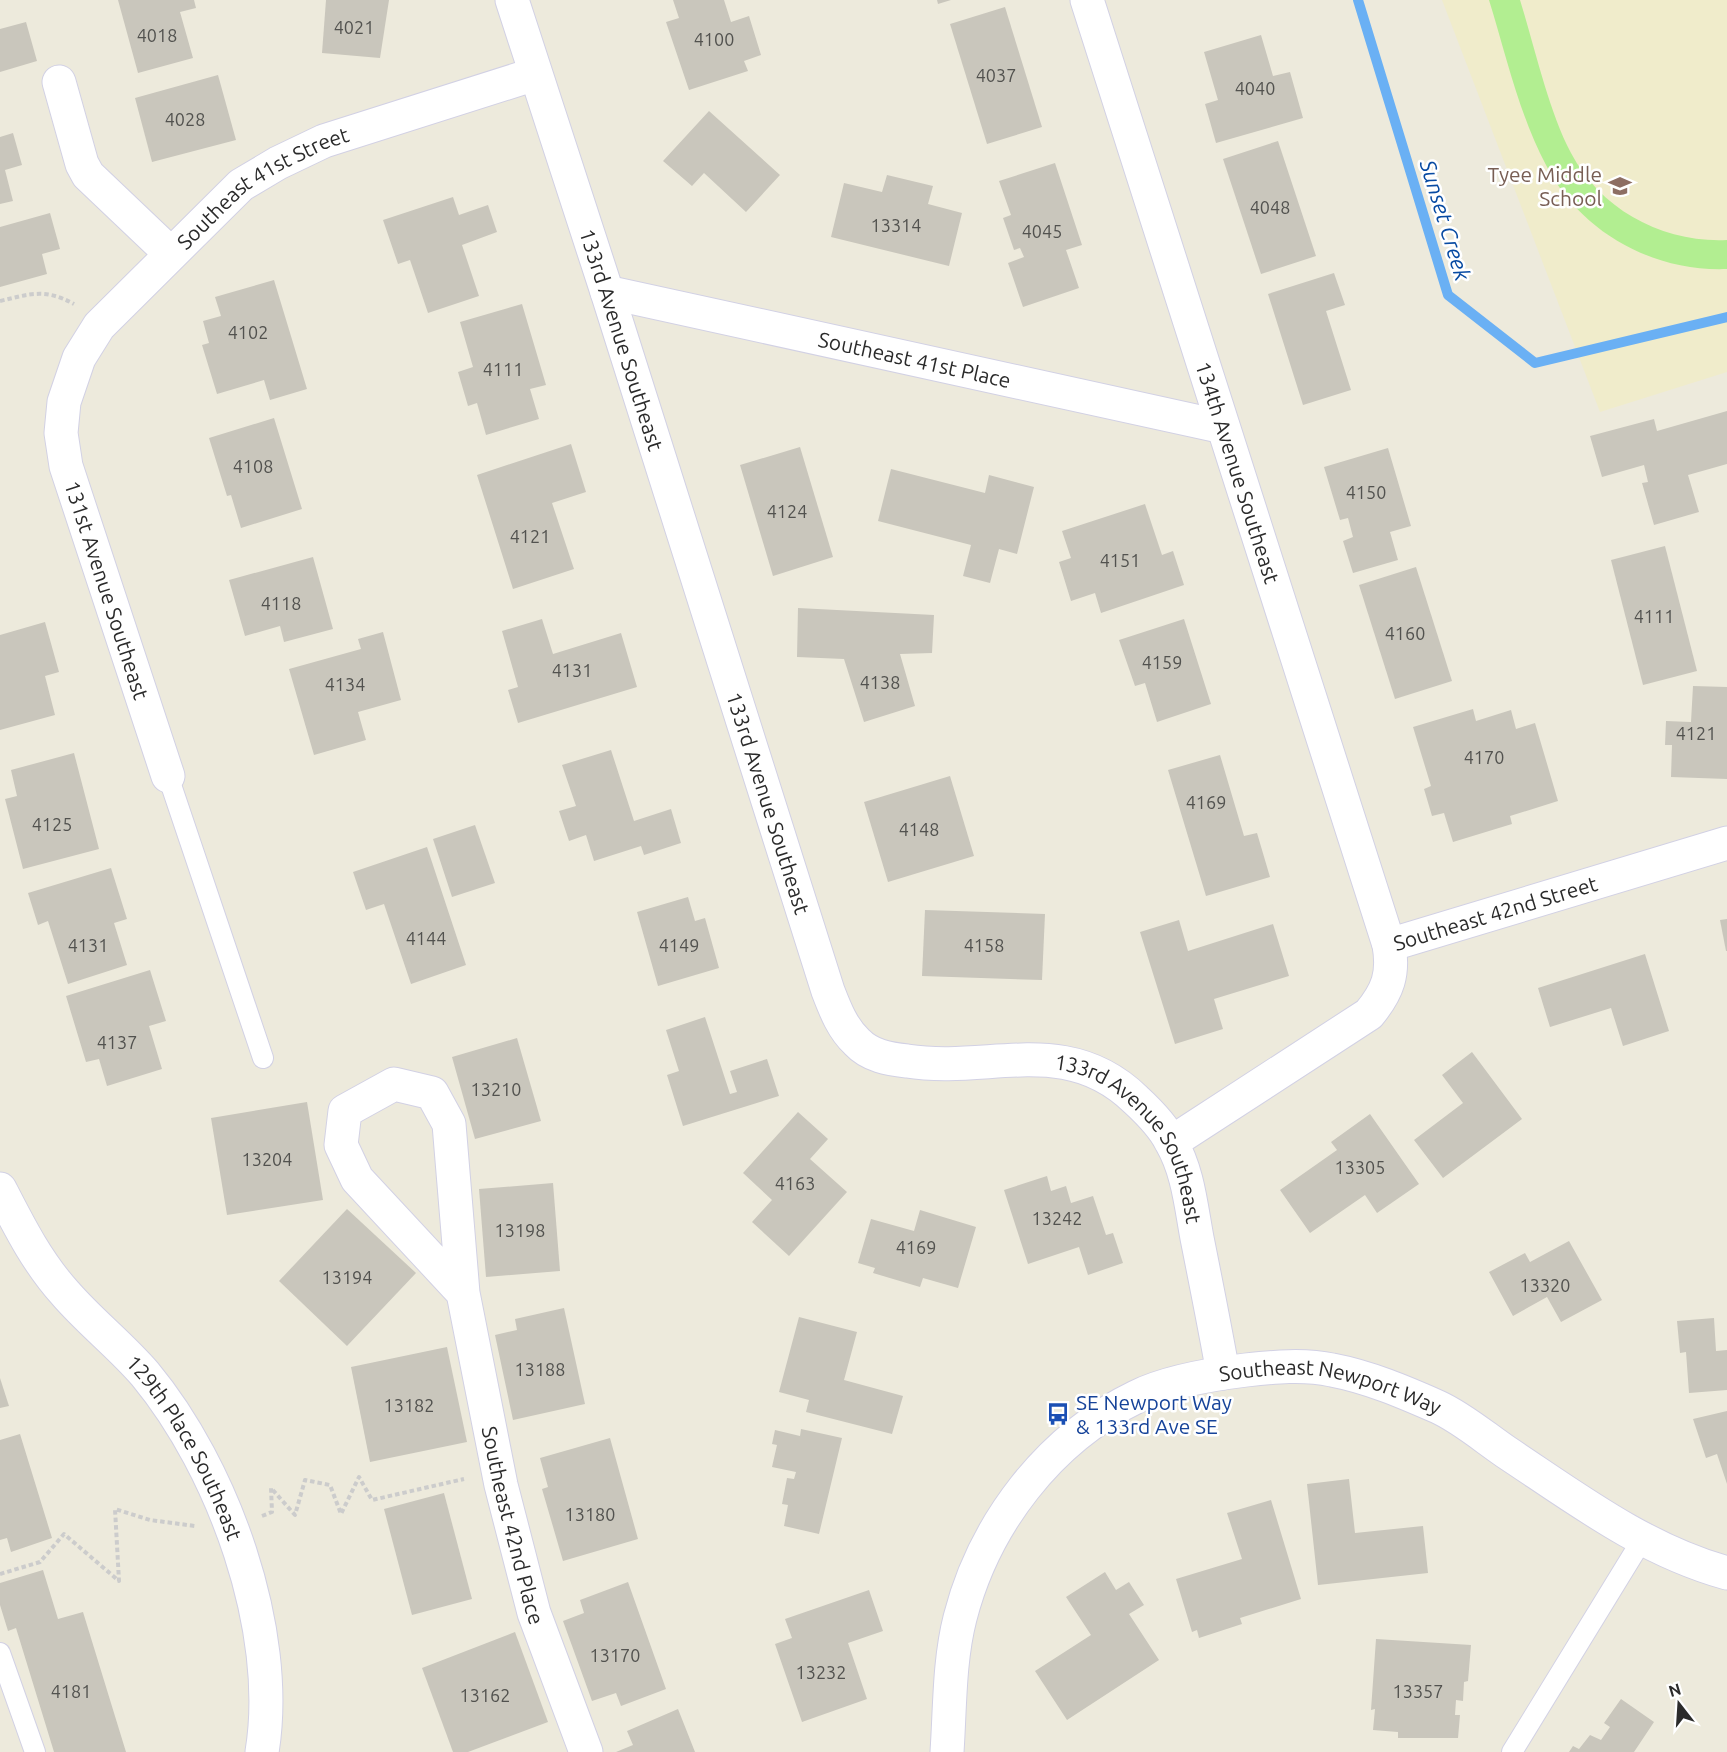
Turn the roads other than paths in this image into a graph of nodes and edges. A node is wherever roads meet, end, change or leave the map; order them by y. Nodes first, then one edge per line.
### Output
1 (512, 0) edge
2 (1088, 0) edge
3 (536, 74) junction
4 (59, 82) dead end
5 (170, 254) junction
6 (607, 292) junction
7 (64, 402) joint
8 (1223, 427) junction
9 (168, 776) joint
10 (1727, 843) edge
11 (1389, 945) junction
12 (263, 1058) dead end
13 (1172, 1142) junction
14 (0, 1189) edge
15 (463, 1293) junction
16 (1223, 1372) junction
17 (1642, 1540) junction
18 (1727, 1573) edge
19 (0, 1653) edge
20 (35, 1752) edge
21 (262, 1752) edge
22 (586, 1752) edge
23 (947, 1752) edge
24 (1512, 1752) edge

1 - 3 street, 133rd Avenue Southeast
2 - 8 street, 134th Avenue Southeast
3 - 5 street, Southeast 41st Street
3 - 6 street, 133rd Avenue Southeast
4 - 5 street
5 - 7 street, Southeast 41st Street
6 - 8 street, Southeast 41st Place
6 - 13 street, 133rd Avenue Southeast
7 - 9 street, 131st Avenue Southeast
8 - 11 street, 134th Avenue Southeast
9 - 12 lane
10 - 11 street, Southeast 42nd Street
11 - 13 street, Southeast 42nd Street
13 - 16 street, 133rd Avenue Southeast
14 - 21 street, 129th Place Southeast
15 - 15 street, Southeast 42nd Place
15 - 22 street, Southeast 42nd Place
16 - 17 street, Southeast Newport Way
16 - 23 street, Southeast Newport Way
17 - 18 street, Southeast Newport Way
17 - 24 lane
19 - 20 lane

